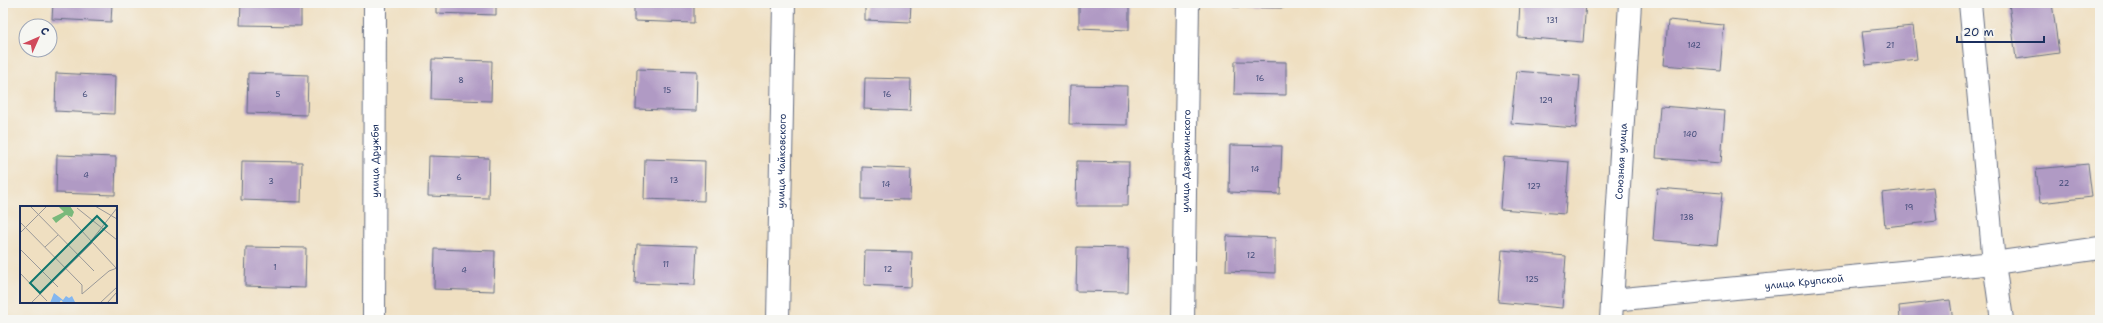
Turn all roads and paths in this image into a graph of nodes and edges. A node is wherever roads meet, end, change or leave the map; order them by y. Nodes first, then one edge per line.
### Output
1 (375, 3) edge
2 (784, 3) edge
3 (1188, 3) edge
4 (1630, 3) edge
5 (1970, 3) edge
6 (2100, 248) edge
7 (1994, 263) junction
8 (1612, 310) edge
9 (374, 320) edge
10 (778, 320) edge
11 (1183, 320) edge
12 (2002, 320) edge

1 - 9 street, улица Дружбы
2 - 10 street, улица Чайковского
3 - 11 street, улица Дзержинского
4 - 8 street, Союзная улица
5 - 7 street
6 - 7 street, улица Крупской
7 - 8 street, улица Крупской
7 - 12 street

